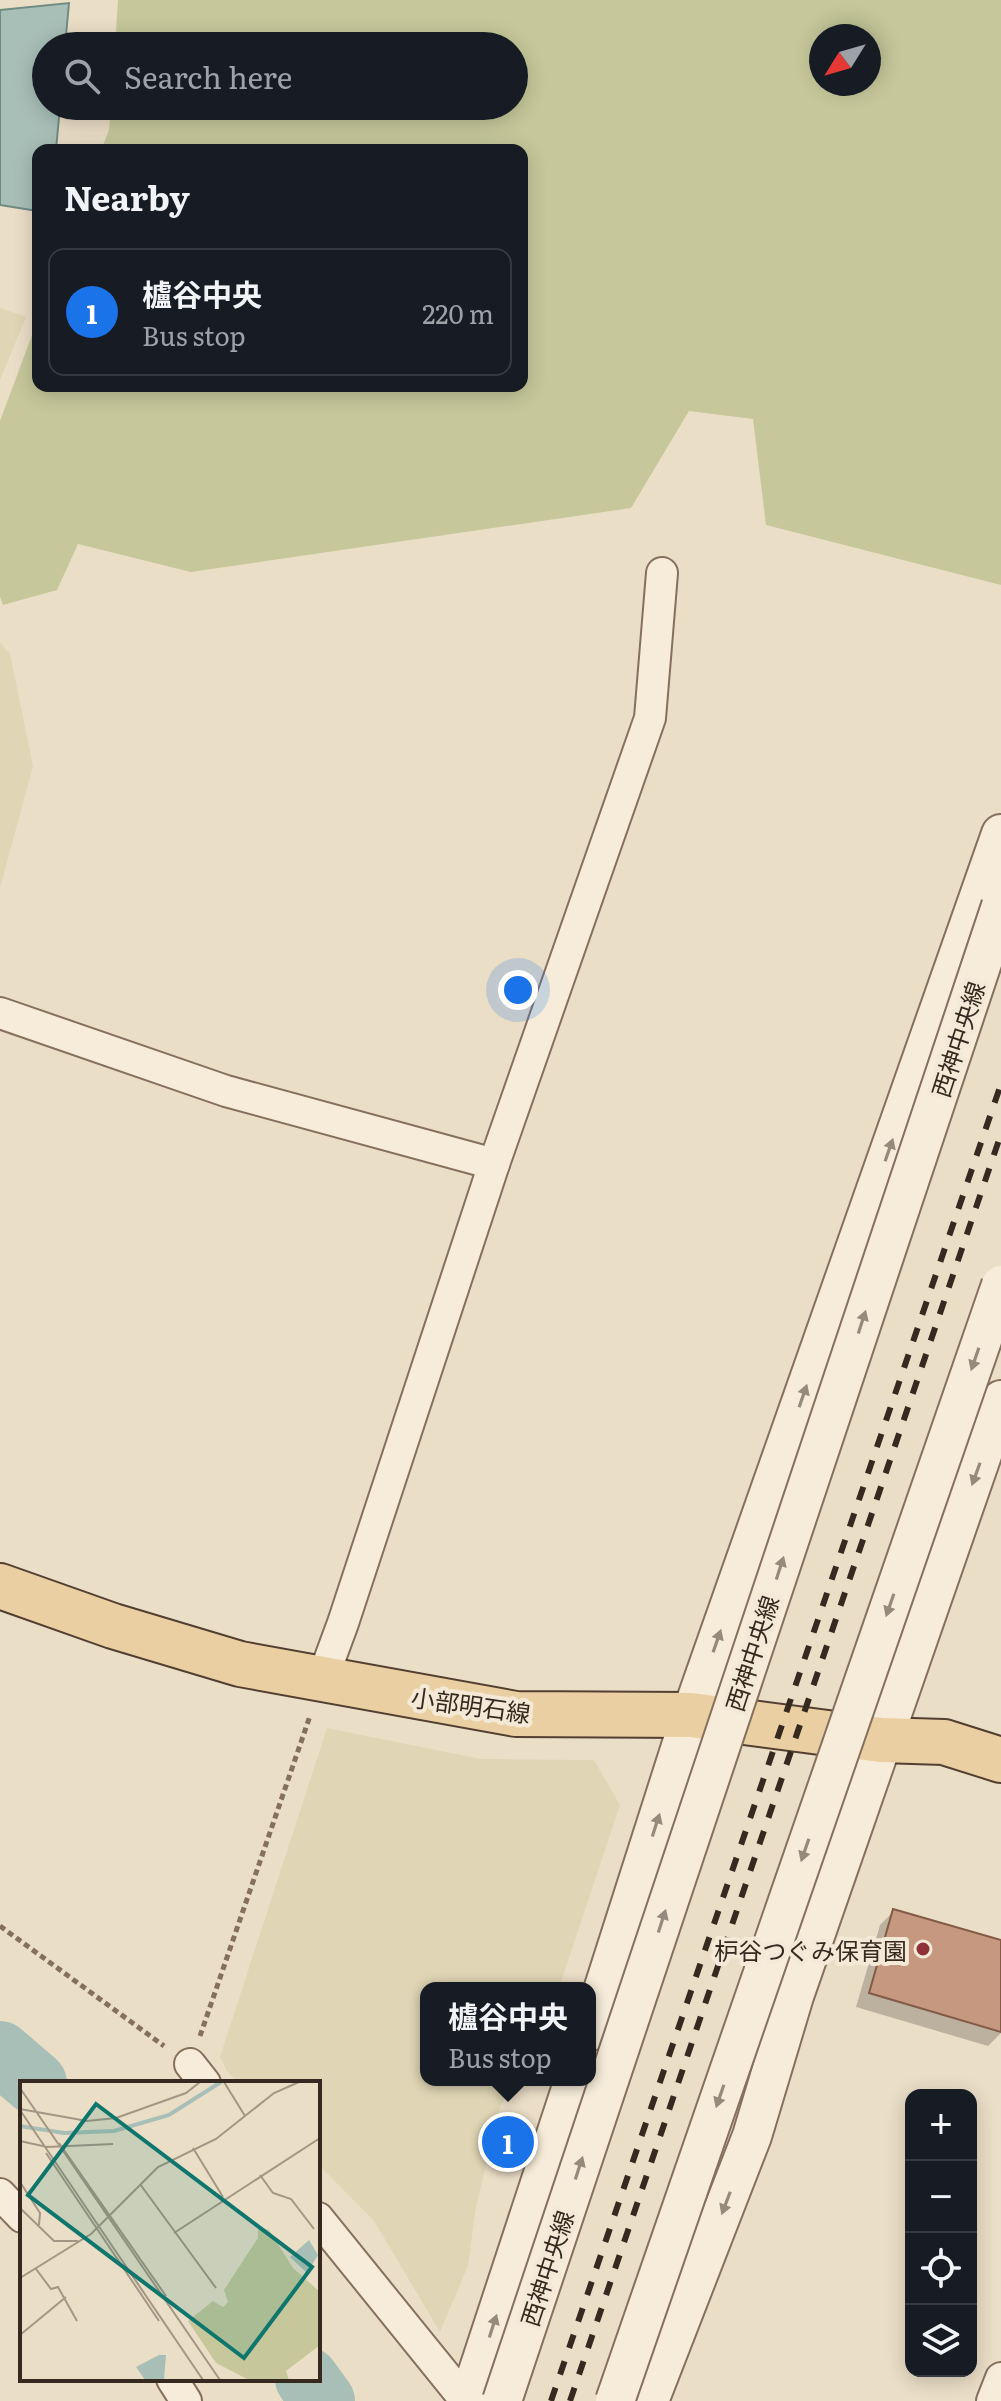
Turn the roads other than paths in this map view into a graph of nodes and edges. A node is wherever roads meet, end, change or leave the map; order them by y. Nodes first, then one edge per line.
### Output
1 (662, 573) dead end
2 (1001, 834) edge
3 (1001, 906) edge
4 (0, 1013) edge
5 (494, 1164) junction
6 (1001, 1285) edge
7 (1001, 1400) edge
8 (0, 1586) edge
9 (322, 1680) junction
10 (691, 1715) junction
11 (881, 1740) junction
12 (1001, 1760) edge
13 (596, 2012) edge
14 (572, 2086) edge
15 (0, 2194) edge
16 (20, 2215) edge
17 (320, 2220) edge
18 (1001, 2378) edge
19 (173, 2381) edge
20 (186, 2401) edge
21 (469, 2401) edge
22 (502, 2401) edge
23 (615, 2401) edge
24 (649, 2401) edge
25 (992, 2401) edge

1 - 5 street
10 -> 2 street
22 -> 3 street, 西神中央線, bridge
4 - 5 street
5 - 9 street
6 -> 23 street, bridge
7 -> 11 street
8 - 9 main road, 小部明石線
9 - 10 main road, 小部明石線
10 - 11 main road, 小部明石線
13 -> 10 street
11 - 12 main road, 小部明石線
11 -> 24 street
21 -> 14 street
15 - 16 street
17 - 21 street
18 - 25 street
19 - 20 street

